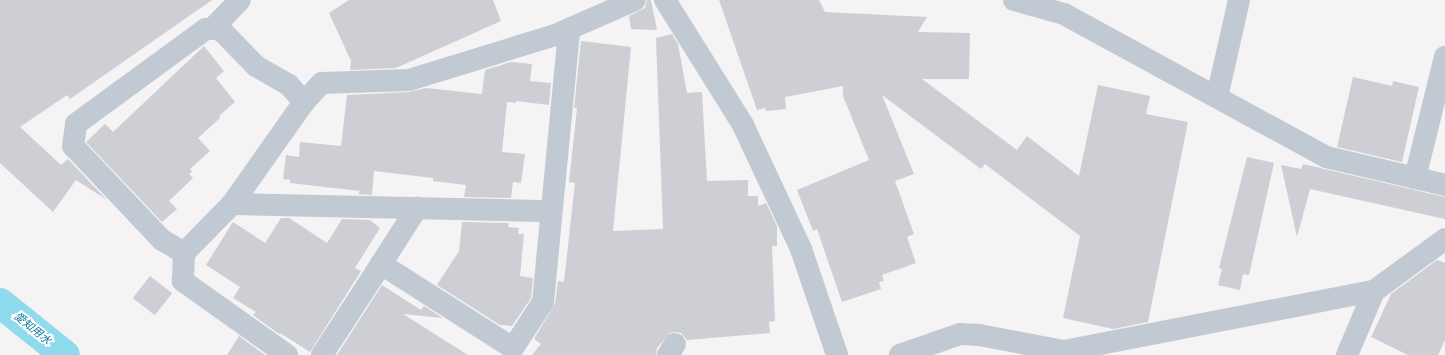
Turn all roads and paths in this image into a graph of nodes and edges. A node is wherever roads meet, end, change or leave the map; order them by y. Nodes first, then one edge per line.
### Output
1 (240, 0) edge
2 (635, 0) edge
3 (664, 0) edge
4 (1014, 0) edge
5 (1239, 0) edge
6 (212, 29) junction
7 (569, 30) junction
8 (1445, 57) edge
9 (1217, 98) junction
10 (304, 102) junction
11 (1415, 178) junction
12 (1445, 185) edge
13 (232, 204) junction
14 (417, 208) junction
15 (551, 211) junction
16 (1445, 240) edge
17 (184, 253) junction
18 (381, 264) junction
19 (1374, 291) junction
20 (1064, 353) edge
21 (835, 354) edge
22 (287, 355) edge
23 (322, 355) edge
24 (900, 355) edge
25 (1347, 355) edge

1 - 6 street
2 - 7 street
3 - 21 street
4 - 9 street
5 - 9 street
6 - 10 street
6 - 17 street
7 - 10 street
7 - 15 street
8 - 11 street
9 - 11 street
10 - 13 street
11 - 12 street
13 - 14 street
13 - 17 street
14 - 15 street
14 - 18 street
15 - 18 street
16 - 19 street
17 - 22 street
18 - 23 street
19 - 20 street
19 - 25 street
20 - 24 street

